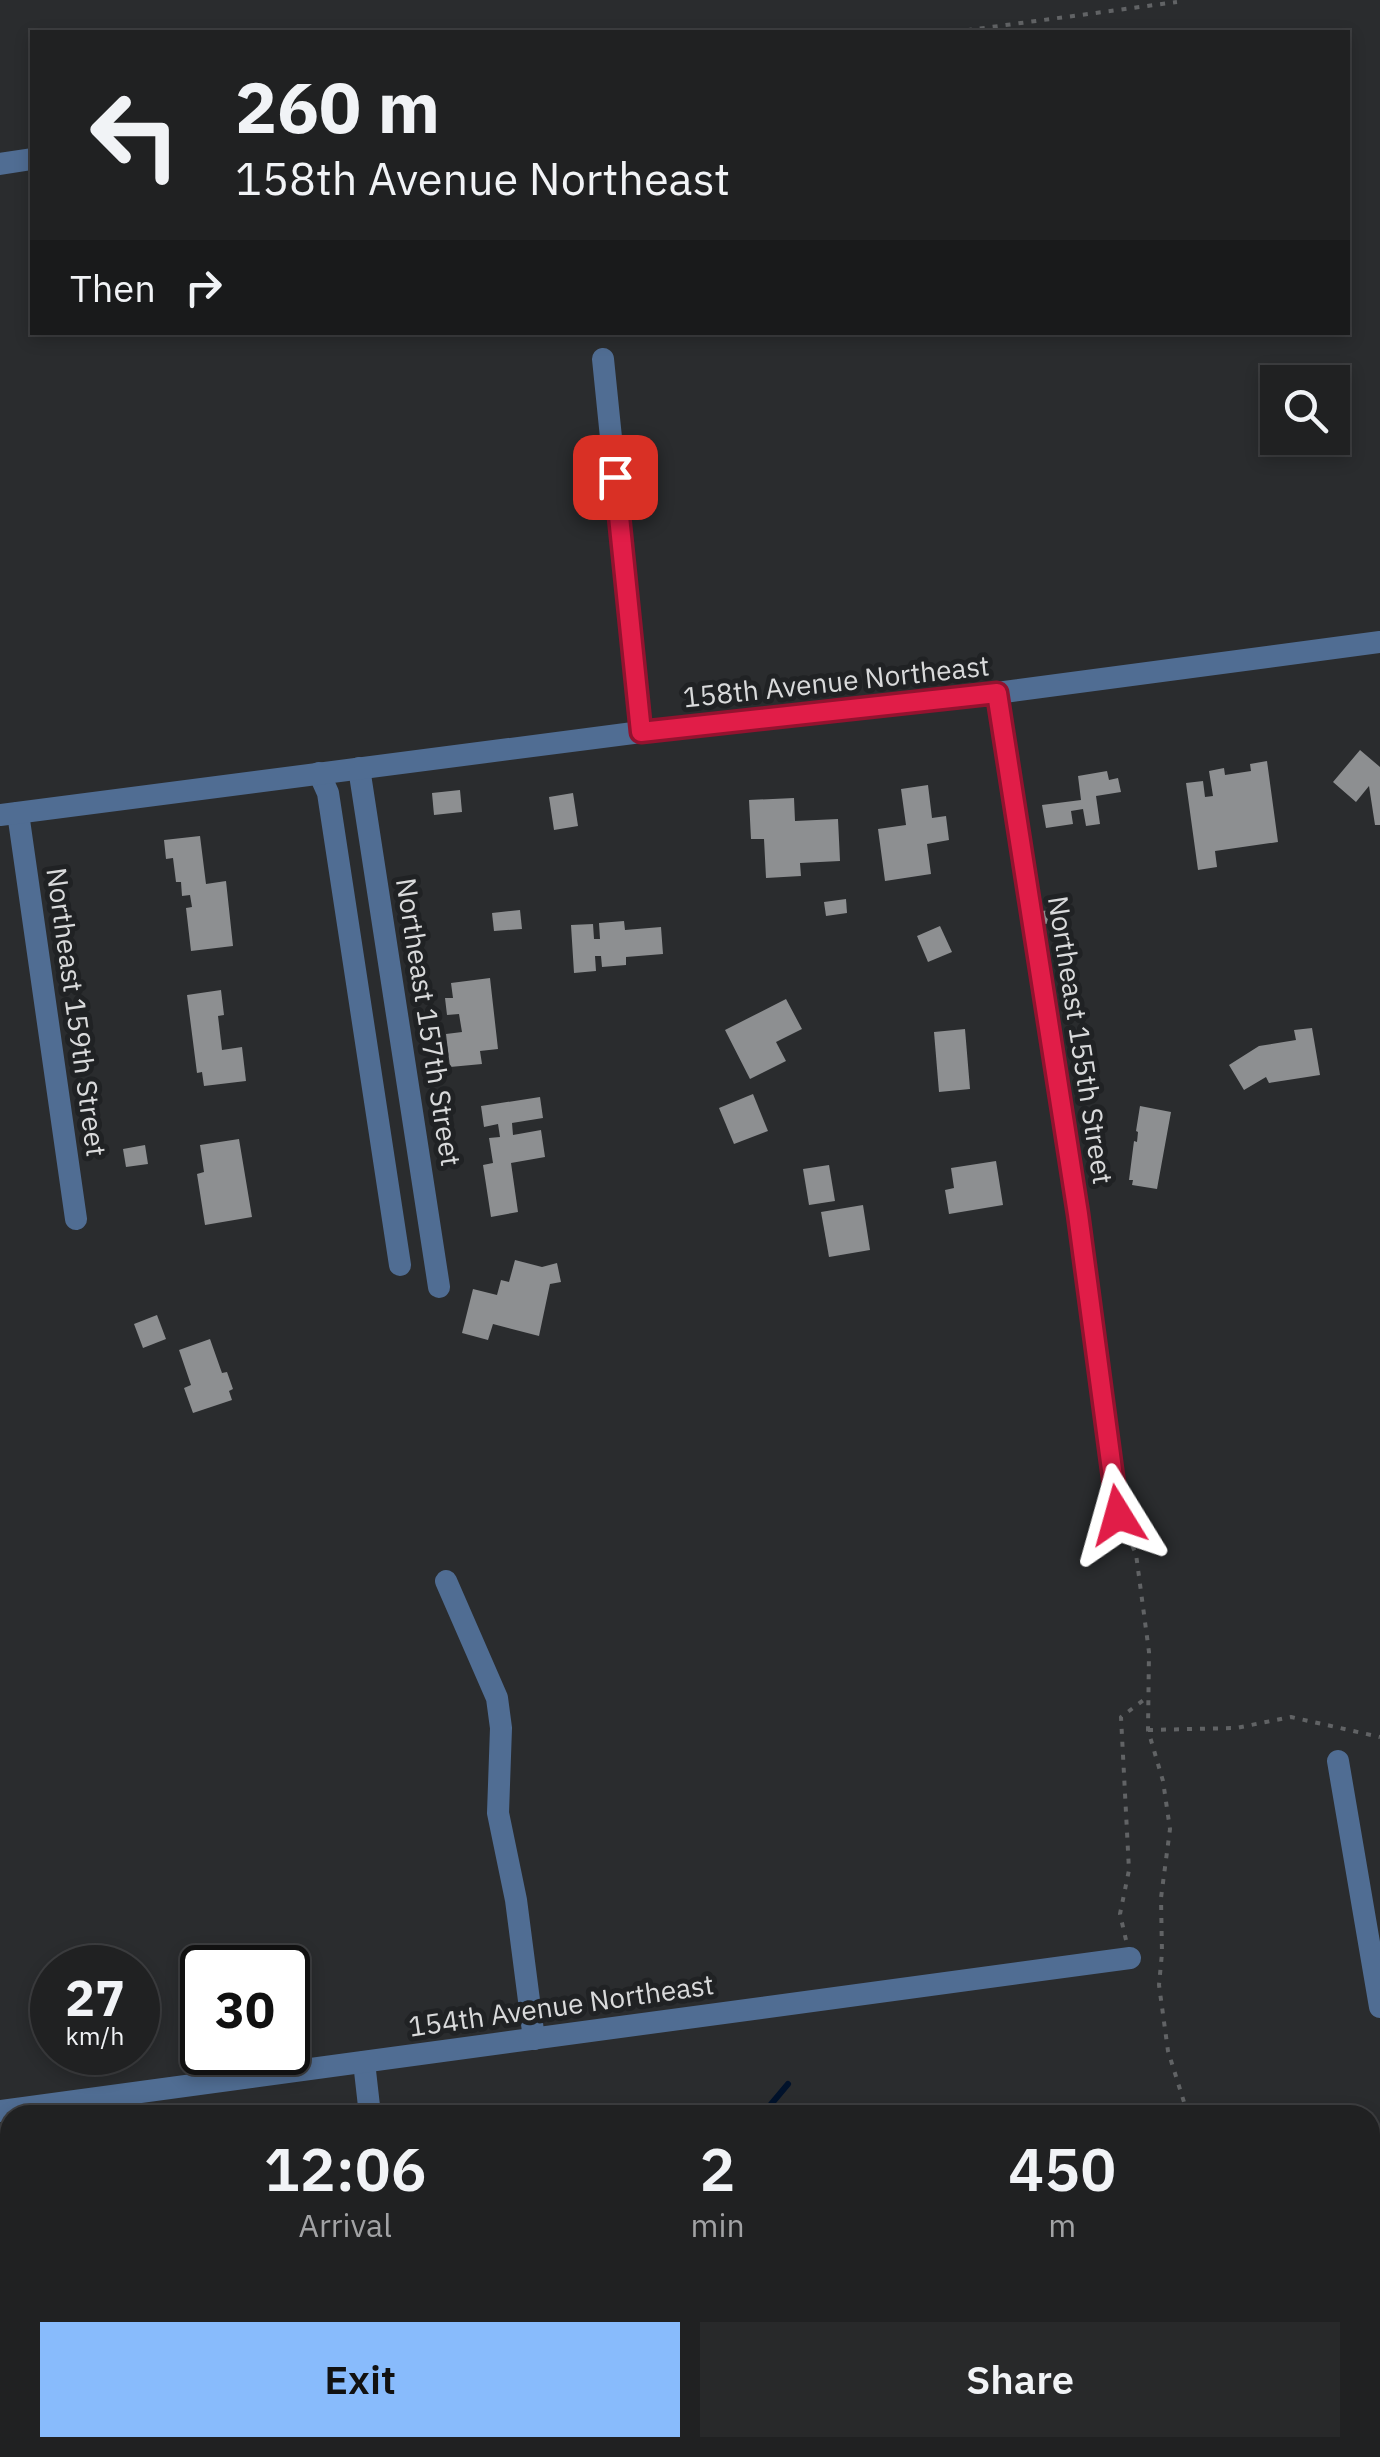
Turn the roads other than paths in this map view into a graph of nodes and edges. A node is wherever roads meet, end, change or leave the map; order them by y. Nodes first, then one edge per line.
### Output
1 (30, 159) edge
2 (0, 164) edge
3 (603, 359) dead end
4 (1380, 642) edge
5 (997, 693) junction
6 (641, 732) junction
7 (359, 768) junction
8 (318, 773) junction
9 (9, 814) edge
10 (76, 1219) dead end
11 (400, 1266) dead end
12 (440, 1286) dead end
13 (1118, 1515) road end
14 (446, 1581) dead end
15 (1338, 1761) dead end
16 (1130, 1958) road end
17 (1380, 1996) edge
18 (1380, 2007) edge
19 (534, 2039) junction
20 (364, 2062) junction
21 (51, 2105) edge
22 (369, 2105) edge

1 - 2 street
3 - 6 street
4 - 5 street, 158th Avenue Northeast
5 - 6 street, 158th Avenue Northeast
5 - 13 street, Northeast 155th Street
6 - 7 street, 158th Avenue Northeast
7 - 8 street, 158th Avenue Northeast
7 - 12 street, Northeast 157th Street
8 - 9 street, 158th Avenue Northeast
8 - 11 street
9 - 10 street, Northeast 159th Street
14 - 19 street
15 - 17 street
16 - 19 street, 154th Avenue Northeast
17 - 18 street
19 - 20 street, 154th Avenue Northeast
20 - 21 street, 154th Avenue Northeast
20 - 22 street

